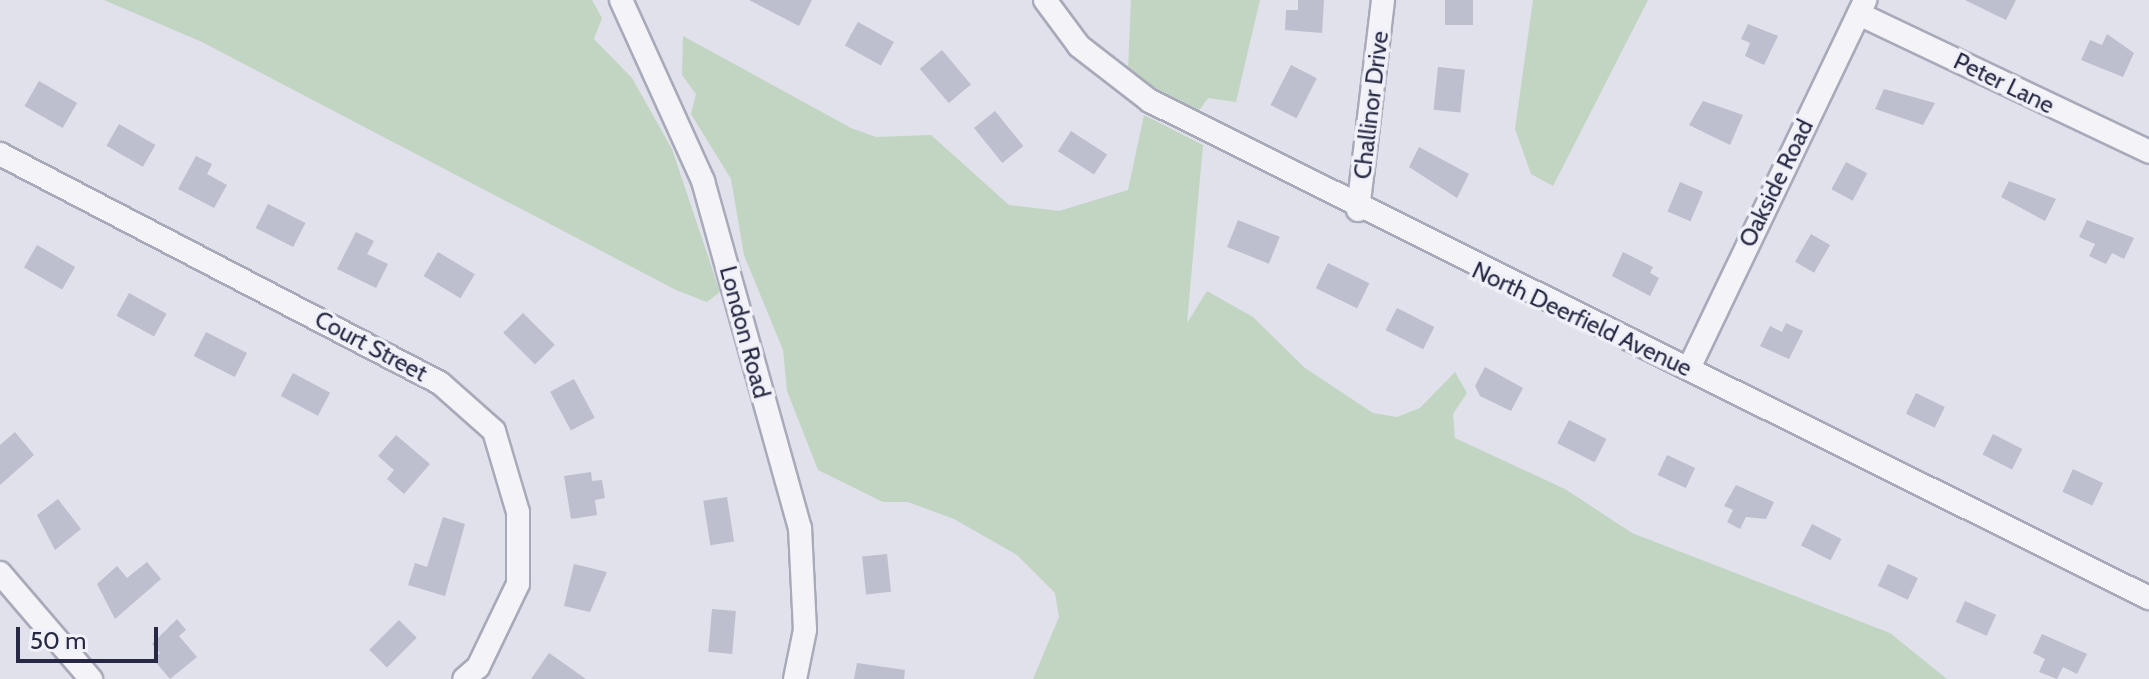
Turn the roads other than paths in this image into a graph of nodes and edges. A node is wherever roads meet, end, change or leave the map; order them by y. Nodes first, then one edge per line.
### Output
1 (621, 0) edge
2 (1045, 0) edge
3 (1383, 0) edge
4 (1862, 7) edge
5 (2149, 152) edge
6 (0, 154) edge
7 (1358, 210) junction
8 (1689, 368) junction
9 (0, 573) edge
10 (2149, 598) edge
11 (91, 679) edge
12 (464, 679) edge
13 (795, 679) edge

1 - 13 street, London Road
2 - 7 street, North Deerfield Avenue
3 - 7 street, Challinor Drive
4 - 5 street, Peter Lane
4 - 8 street, Oakside Road
6 - 12 street, Court Street
7 - 8 street, North Deerfield Avenue
8 - 10 street, North Deerfield Avenue
9 - 11 street

